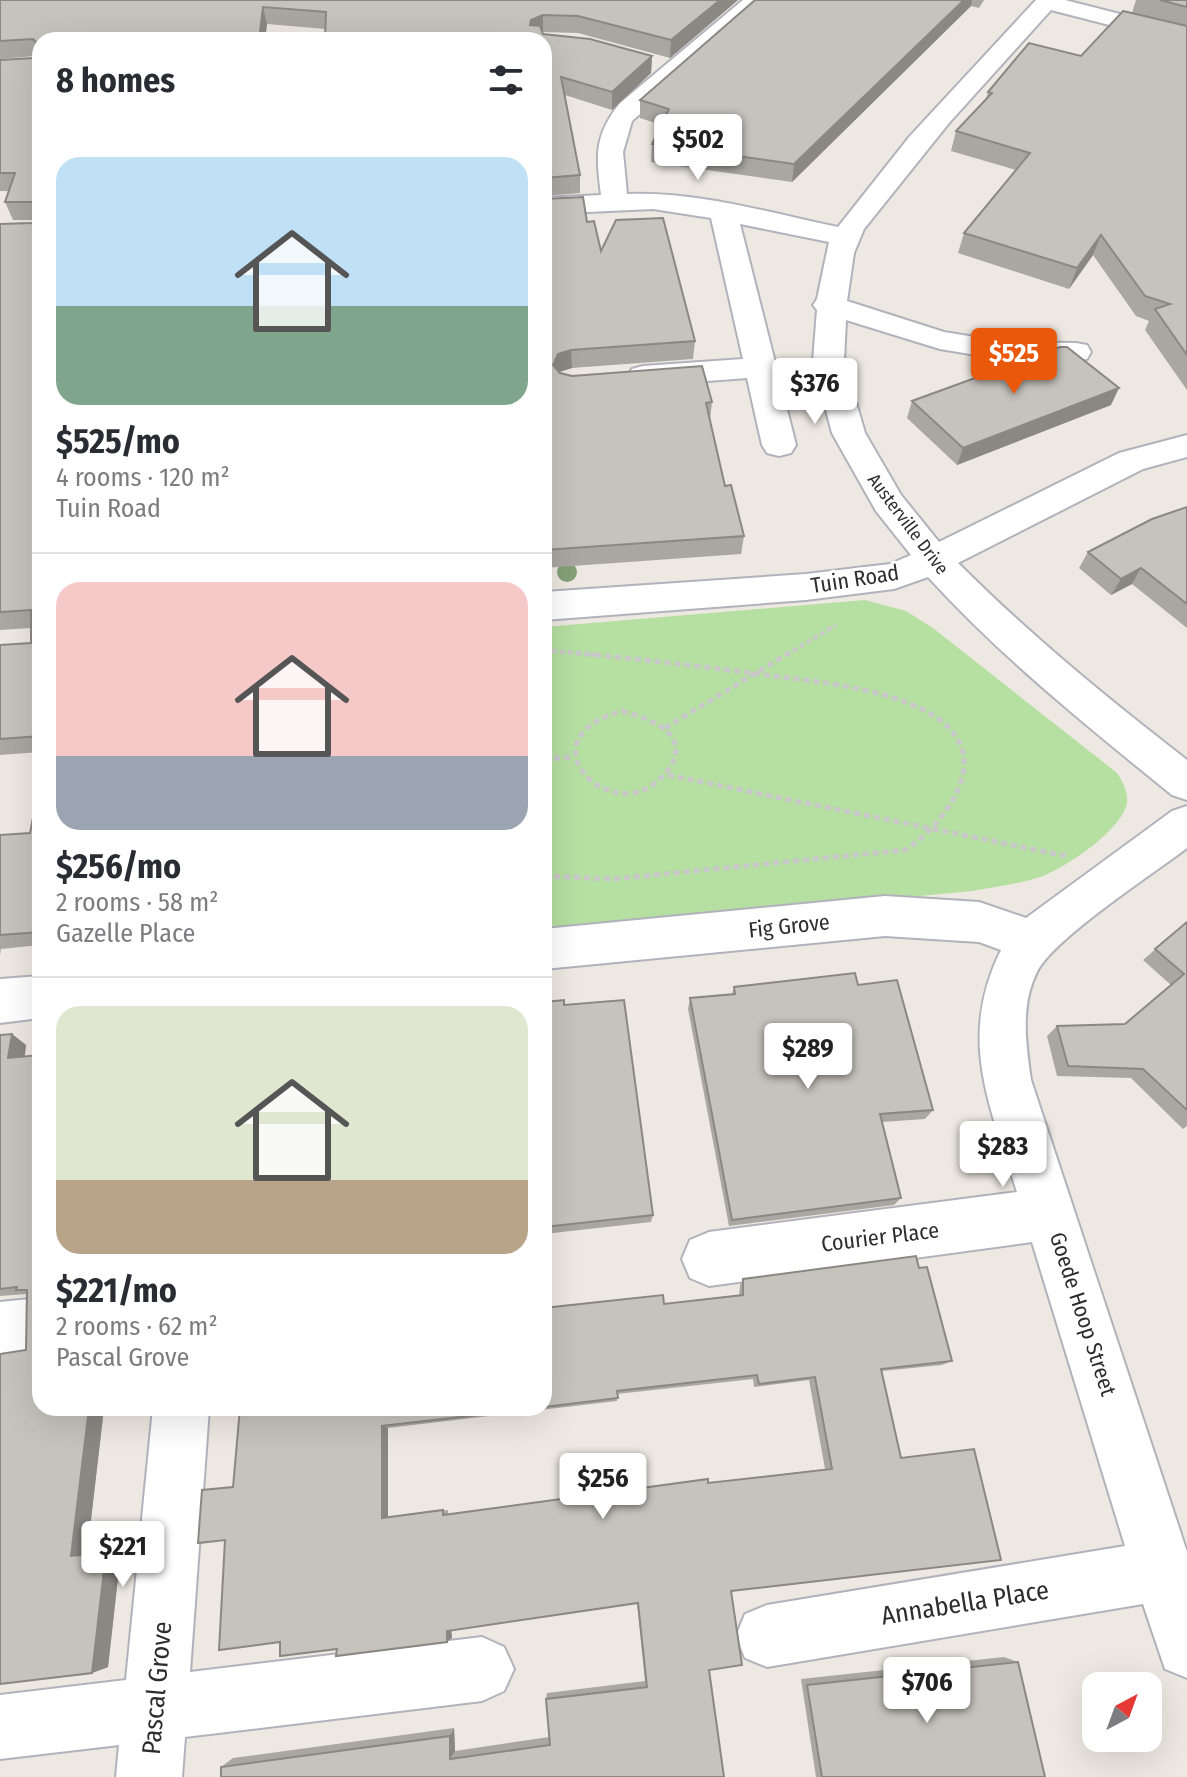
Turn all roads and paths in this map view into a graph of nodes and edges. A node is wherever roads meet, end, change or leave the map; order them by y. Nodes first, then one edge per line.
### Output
1 (757, 0) edge
2 (1047, 1) edge
3 (1187, 38) edge
4 (647, 62) edge
5 (674, 69) junction
6 (615, 203) junction
7 (552, 206) edge
8 (723, 212) junction
9 (845, 237) junction
10 (828, 305) junction
11 (1076, 352) edge
12 (759, 367) junction
13 (619, 377) edge
14 (779, 445) dead end
15 (1187, 446) edge
16 (932, 561) junction
17 (894, 576) junction
18 (552, 605) edge
19 (552, 651) edge
20 (759, 674) junction
21 (665, 728) junction
22 (574, 757) junction
23 (552, 758) edge
24 (668, 775) junction
25 (1187, 783) edge
26 (1187, 824) edge
27 (930, 830) junction
28 (1127, 868) junction
29 (552, 876) edge
30 (1031, 940) junction
31 (552, 948) edge
32 (32, 998) edge
33 (0, 1001) edge
34 (1051, 1214) junction
35 (709, 1259) dead end
36 (32, 1326) edge
37 (0, 1329) edge
38 (180, 1416) edge
39 (1163, 1570) junction
40 (767, 1636) dead end
41 (1187, 1647) edge
42 (482, 1669) dead end
43 (155, 1709) junction
44 (0, 1727) edge
45 (149, 1777) edge

1 - 5 street
2 - 3 street
2 - 9 street, Austerville Drive
4 - 5 street
5 - 6 street
6 - 7 street
6 - 8 street
8 - 9 street
8 - 12 street
9 - 10 street, Austerville Drive
10 - 11 street
10 - 16 street, Austerville Drive
12 - 13 street
12 - 14 street
15 - 16 street, Tuin Road
16 - 17 street, Tuin Road
16 - 25 street, Austerville Drive
17 - 18 street, Tuin Road
17 - 20 path
19 - 20 path
20 - 21 path
20 - 27 path
21 - 22 path
21 - 24 path
22 - 23 path
22 - 24 path
24 - 27 path
26 - 28 street, Goede Hoop Street
27 - 28 path
27 - 29 path
28 - 30 street, Goede Hoop Street
30 - 31 street, Fig Grove
30 - 34 street, Goede Hoop Street
32 - 33 street
34 - 35 street, Courier Place
34 - 39 street, Goede Hoop Street
36 - 37 street
38 - 43 street, Pascal Grove
39 - 40 street, Annabella Place
39 - 41 street, Goede Hoop Street
42 - 43 street
43 - 44 street
43 - 45 street, Pascal Grove

